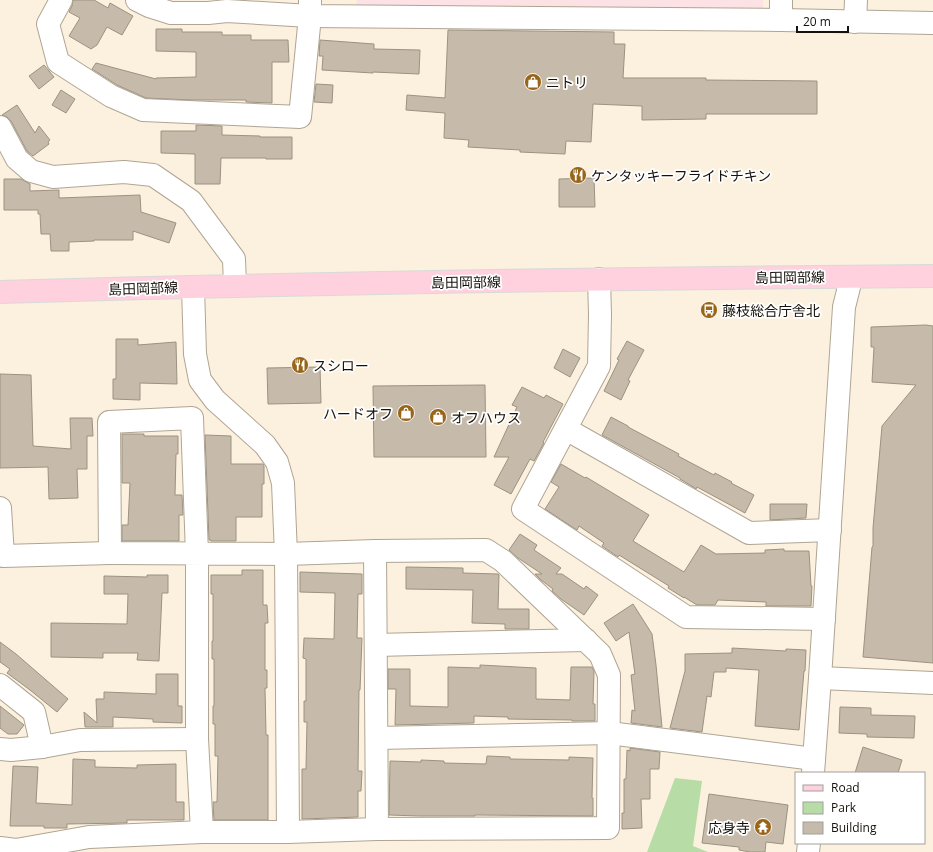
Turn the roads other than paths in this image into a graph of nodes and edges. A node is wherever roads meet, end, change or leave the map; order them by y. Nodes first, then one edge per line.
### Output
1 (61, 0) edge
2 (137, 0) edge
3 (856, 0) edge
4 (227, 5) edge
5 (310, 8) edge
6 (781, 10) edge
7 (855, 22) junction
8 (933, 23) edge
9 (0, 127) edge
10 (849, 276) junction
11 (933, 276) edge
12 (599, 279) junction
13 (235, 286) junction
14 (193, 287) junction
15 (0, 292) edge
16 (566, 428) junction
17 (0, 508) edge
18 (830, 530) junction
19 (375, 551) junction
20 (110, 553) junction
21 (196, 554) junction
22 (286, 554) junction
23 (824, 619) junction
24 (586, 640) junction
25 (376, 645) junction
26 (820, 678) junction
27 (933, 683) edge
28 (0, 685) edge
29 (609, 733) junction
30 (197, 738) junction
31 (377, 738) junction
32 (42, 747) junction
33 (0, 749) edge
34 (814, 766) edge
35 (377, 829) junction
36 (202, 832) junction
37 (288, 832) junction
38 (0, 848) edge

1 - 5 street
2 - 4 street
3 - 7 street
4 - 5 street
5 - 6 street
6 - 7 street
7 - 8 street
9 - 13 street
10 - 11 main road, 島田岡部線
10 - 12 main road, 島田岡部線
10 - 18 street
12 - 13 main road, 島田岡部線
12 - 16 street
13 - 14 main road, 島田岡部線
14 - 15 main road, 島田岡部線
14 - 22 street
16 - 18 street
16 - 23 street
17 - 20 street
18 - 23 street
19 - 22 street
19 - 24 street
19 - 25 street
20 - 21 street
20 - 21 street
21 - 22 street
21 - 30 street
22 - 37 street
23 - 26 street
24 - 25 street
24 - 29 street
25 - 31 street
26 - 27 street
26 - 34 street
28 - 32 street
29 - 31 street
29 - 34 street
29 - 35 street
30 - 32 street
30 - 36 street
31 - 35 street
32 - 33 street
35 - 37 street
36 - 37 street
36 - 38 street

